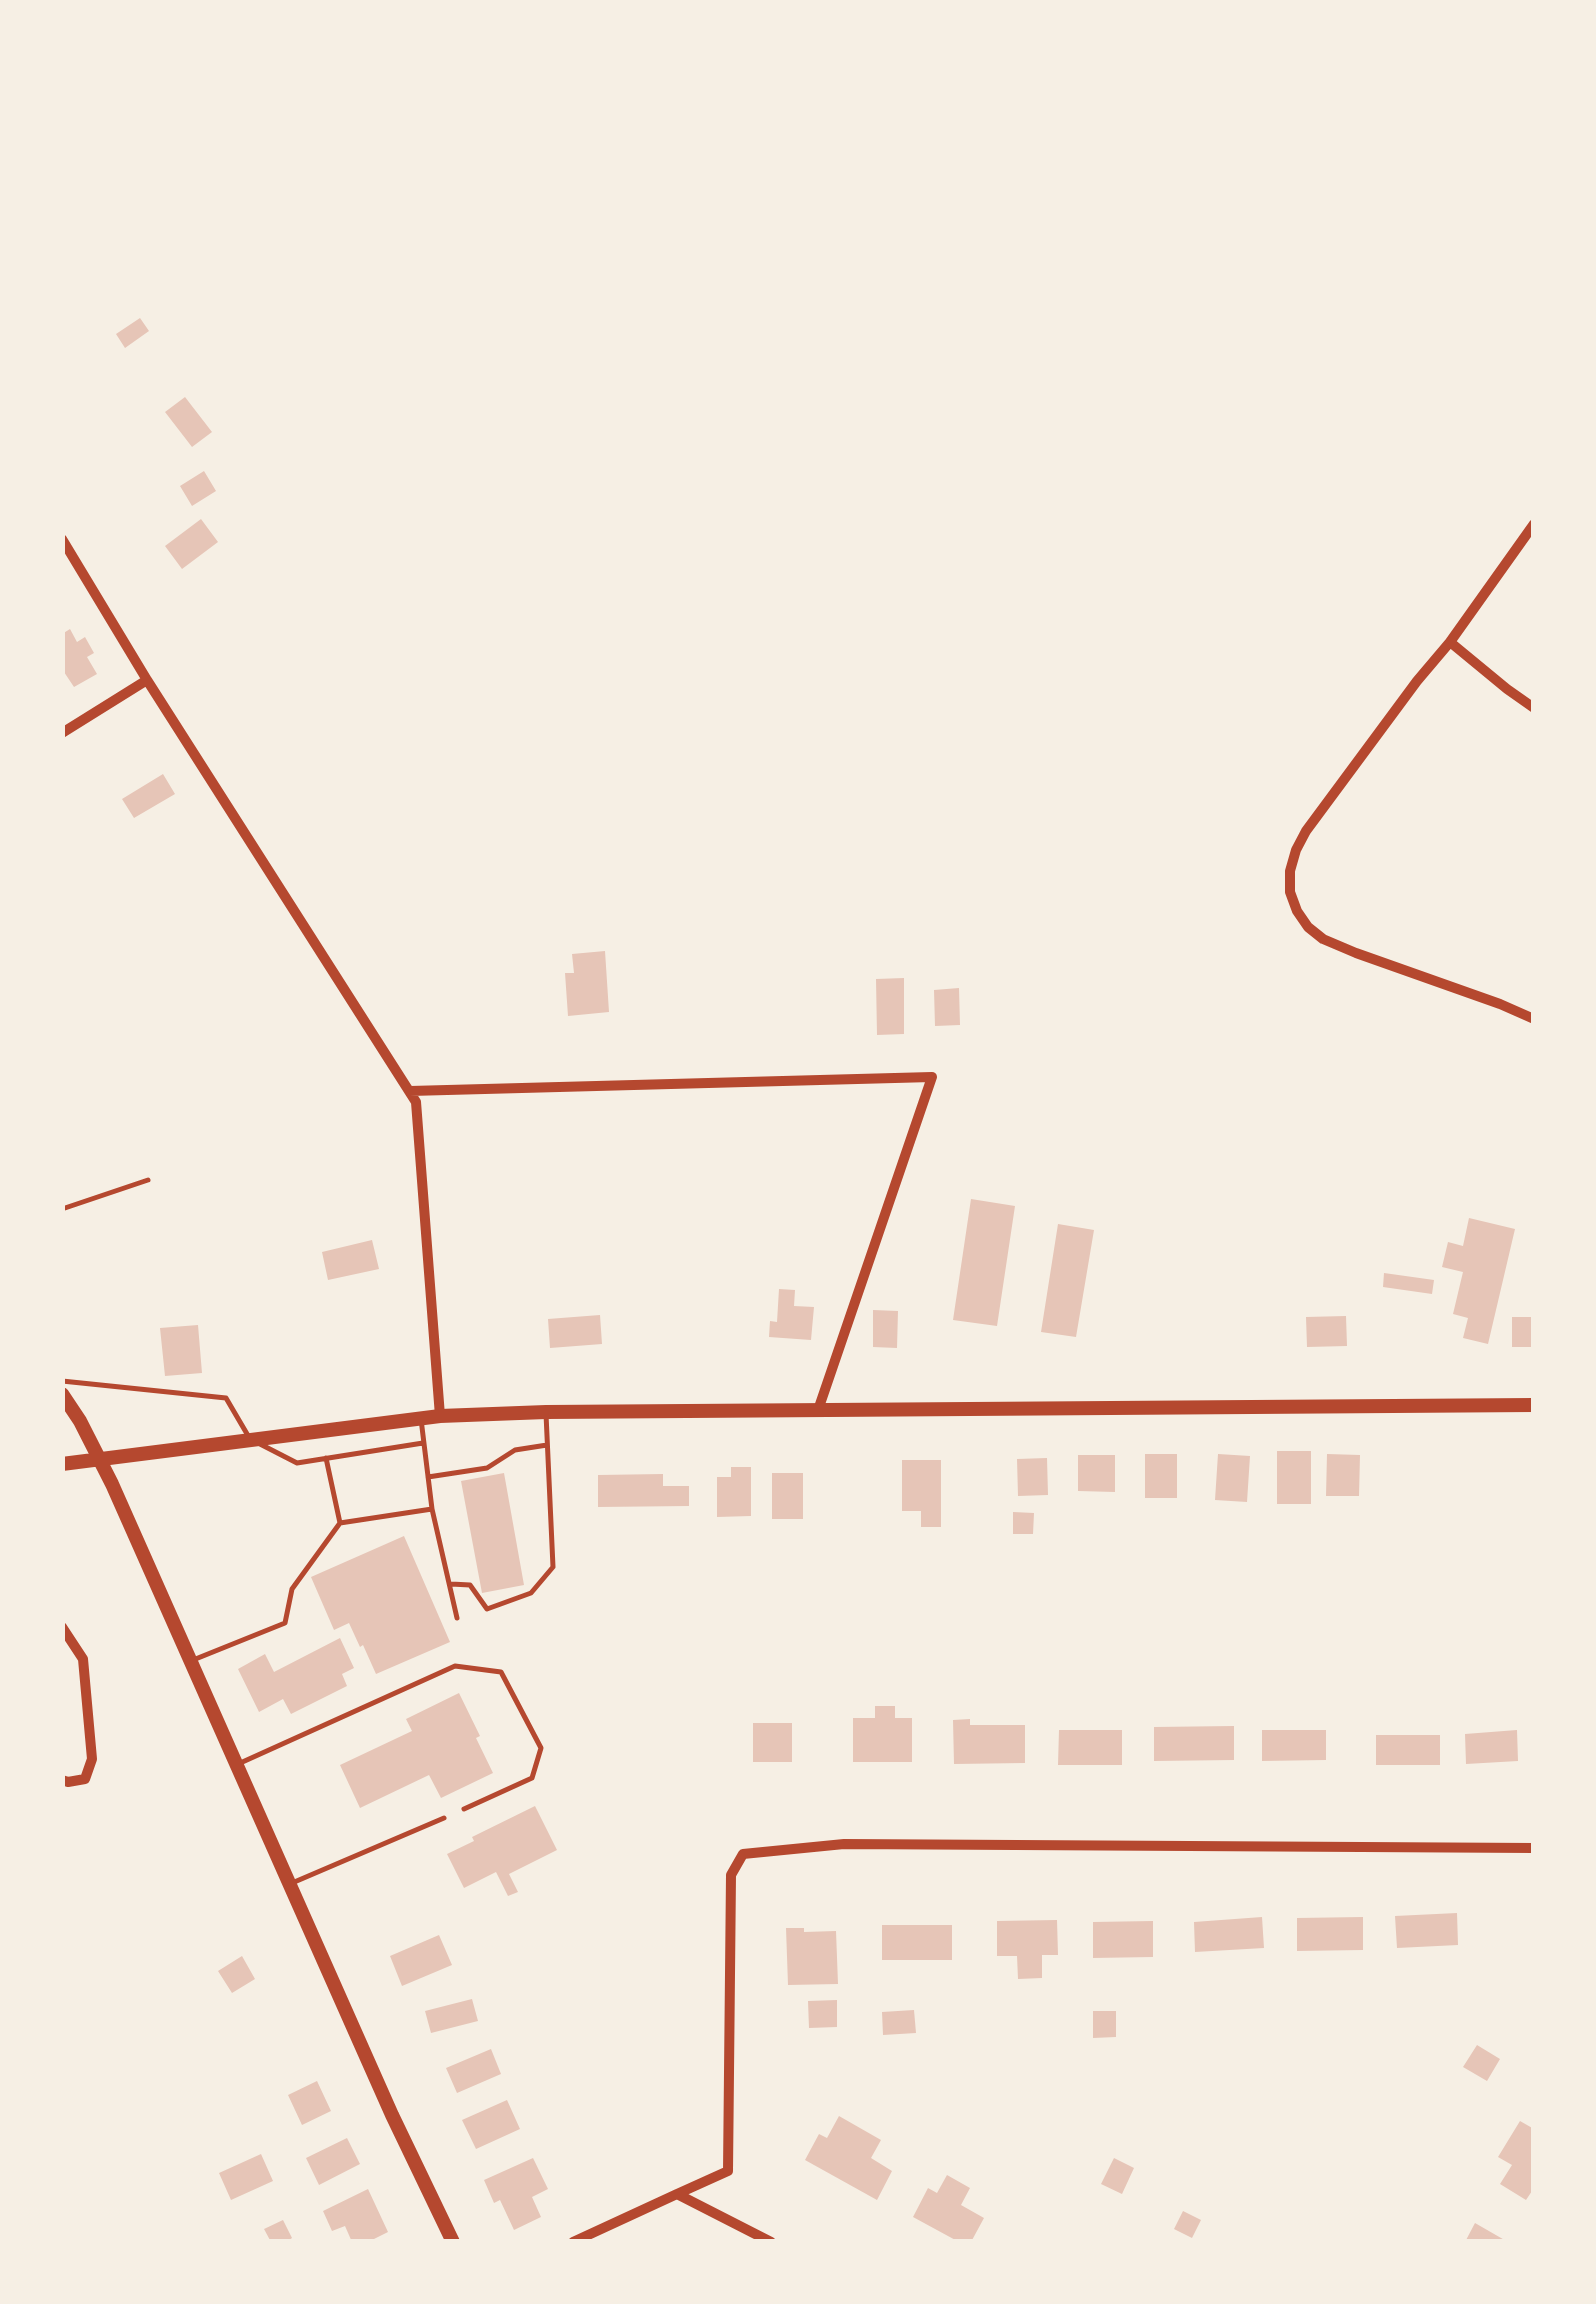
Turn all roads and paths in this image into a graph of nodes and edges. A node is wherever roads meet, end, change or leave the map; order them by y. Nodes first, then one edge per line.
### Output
1 (1534, 524) edge
2 (62, 540) edge
3 (1450, 642) junction
4 (147, 680) junction
5 (1534, 708) edge
6 (62, 732) edge
7 (1534, 1019) edge
8 (410, 1091) junction
9 (148, 1180) dead end
10 (62, 1209) edge
11 (62, 1380) edge
12 (62, 1394) edge
13 (1534, 1405) edge
14 (818, 1410) junction
15 (546, 1412) junction
16 (440, 1416) junction
17 (421, 1418) junction
18 (249, 1438) junction
19 (424, 1443) junction
20 (547, 1445) junction
21 (326, 1458) junction
22 (99, 1459) junction
23 (62, 1464) edge
24 (428, 1477) junction
25 (432, 1509) junction
26 (340, 1523) junction
27 (451, 1584) junction
28 (457, 1618) dead end
29 (62, 1627) edge
30 (190, 1661) junction
31 (236, 1764) junction
32 (62, 1780) edge
33 (464, 1809) dead end
34 (444, 1818) dead end
35 (1534, 1848) edge
36 (290, 1884) junction
37 (677, 2194) junction
38 (453, 2242) edge
39 (574, 2242) edge
40 (771, 2242) edge

1 - 3 street
2 - 4 street
3 - 5 street
3 - 7 street
4 - 6 street
4 - 8 street
8 - 14 street
8 - 16 street
9 - 10 lane
11 - 18 lane
12 - 22 street
13 - 14 street
14 - 15 street
15 - 16 street
15 - 20 lane
16 - 17 street
17 - 18 street
17 - 19 lane
18 - 21 lane
18 - 22 street
19 - 21 lane
19 - 24 lane
20 - 24 lane
20 - 27 lane
21 - 26 lane
22 - 23 street
22 - 30 street
24 - 25 lane
25 - 26 lane
25 - 27 lane
26 - 30 lane
27 - 28 lane
29 - 32 street
30 - 31 street
31 - 33 lane
31 - 36 street
34 - 36 lane
35 - 37 street
36 - 38 street
37 - 39 street
37 - 40 street

